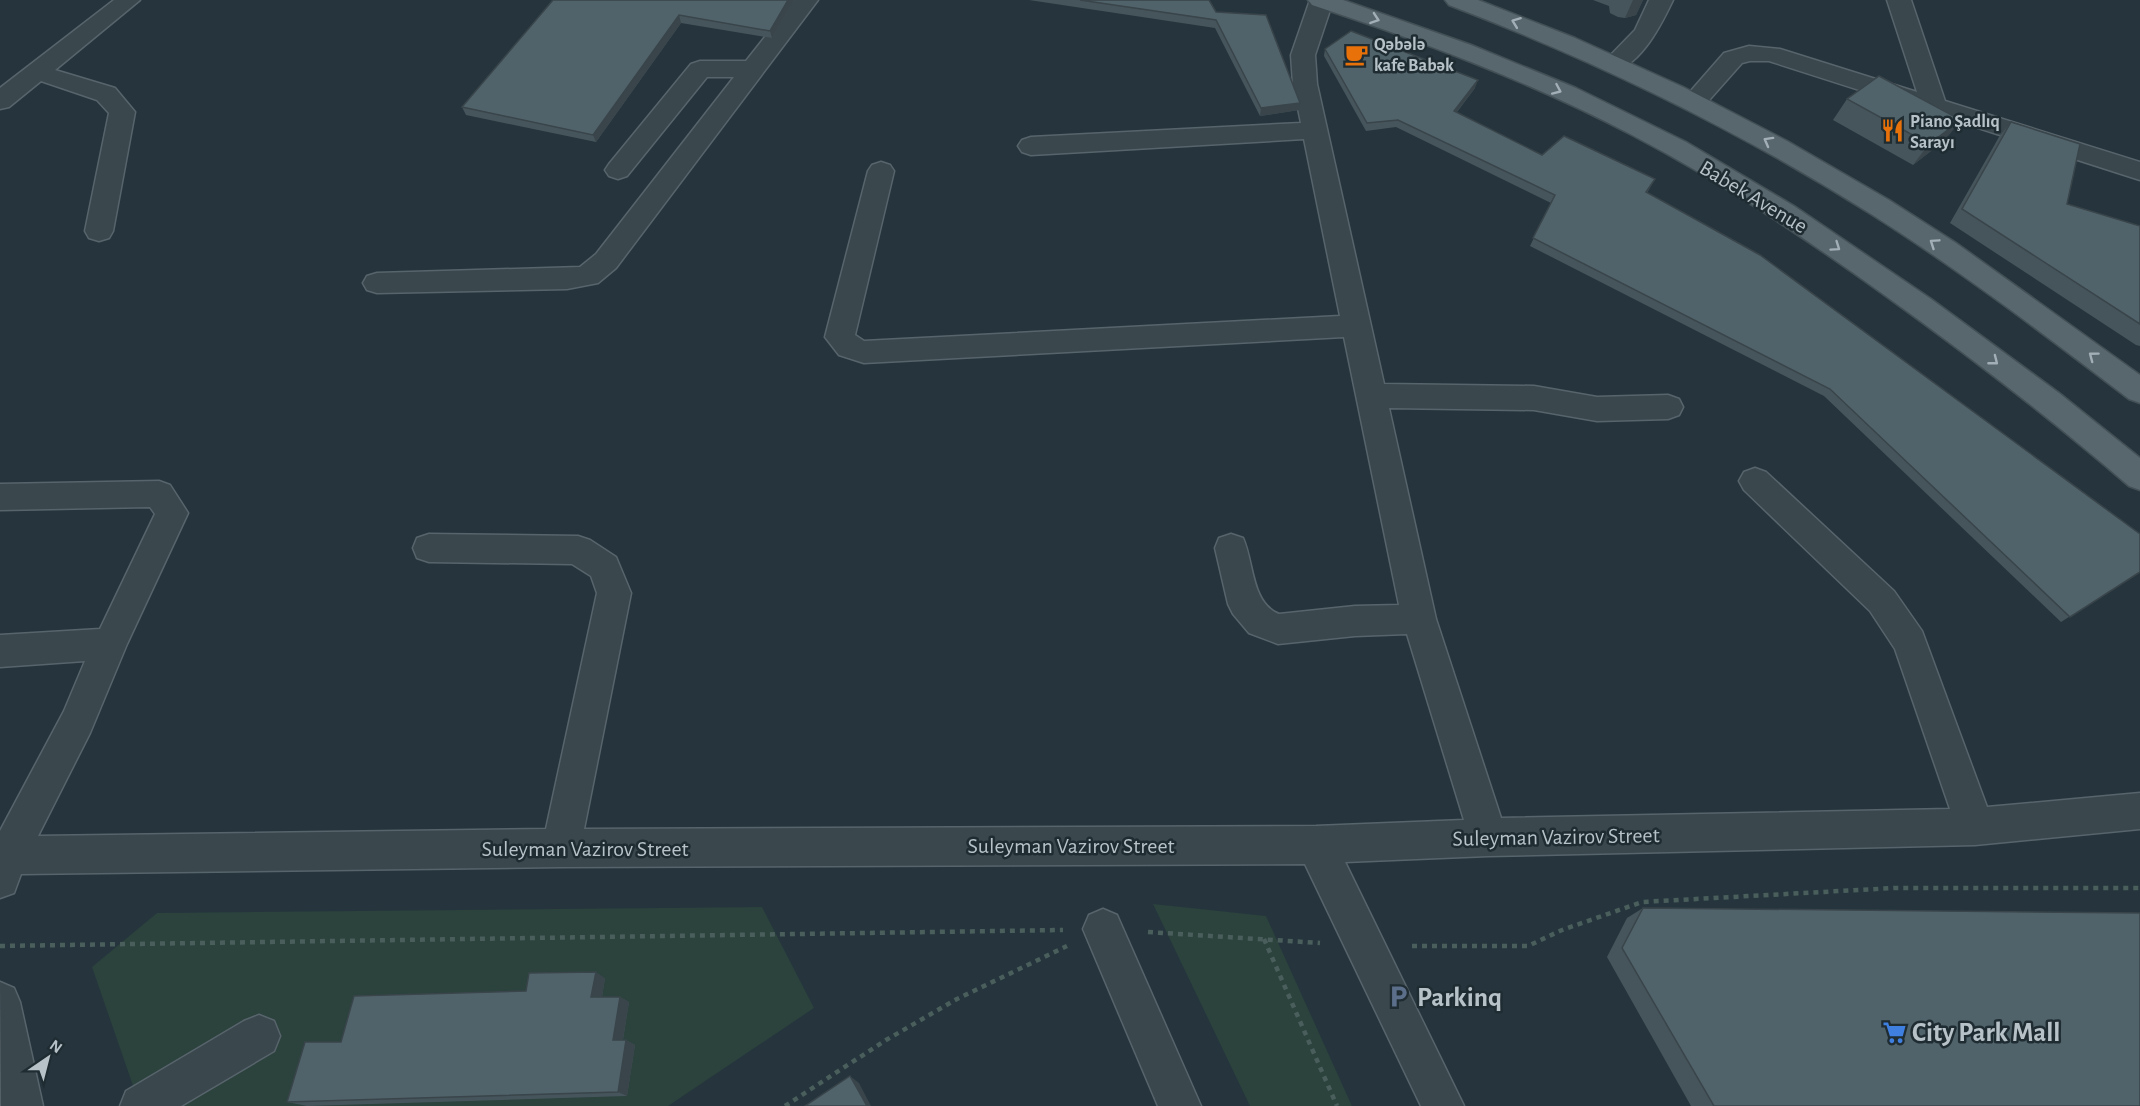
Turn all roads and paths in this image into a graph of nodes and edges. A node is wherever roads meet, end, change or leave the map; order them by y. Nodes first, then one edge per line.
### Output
1 (128, 0) edge
2 (806, 0) edge
3 (1321, 0) edge
4 (1458, 0) edge
5 (1661, 0) edge
6 (1899, 0) edge
7 (1614, 64) junction
8 (752, 69) junction
9 (37, 72) junction
10 (0, 101) edge
11 (1694, 101) junction
12 (1934, 105) junction
13 (1316, 130) junction
14 (1032, 146) dead end
15 (618, 170) dead end
16 (881, 171) dead end
17 (2140, 171) edge
18 (99, 231) dead end
19 (377, 283) dead end
20 (1357, 326) junction
21 (2140, 391) edge
22 (1372, 396) junction
23 (1668, 407) dead end
24 (2140, 477) edge
25 (1755, 481) dead end
26 (0, 497) edge
27 (429, 548) dead end
28 (1231, 549) dead end
29 (1419, 619) junction
30 (110, 644) junction
31 (0, 651) edge
32 (2140, 811) edge
33 (1975, 827) junction
34 (1488, 837) junction
35 (1316, 845) junction
36 (561, 848) junction
37 (3, 863) edge
38 (2140, 888) edge
39 (1103, 929) junction
40 (1264, 939) junction
41 (0, 946) edge
42 (1365, 946) junction
43 (0, 1002) edge
44 (259, 1036) dead end
45 (22, 1106) edge
46 (141, 1106) edge
47 (785, 1106) edge
48 (1180, 1106) edge
49 (1337, 1106) edge
50 (1443, 1106) edge

1 - 9 street
2 - 8 street
3 - 13 street
3 -> 24 main road, Babek Avenue
7 -> 4 main road
5 - 7 street
6 - 12 street
7 - 11 main road
8 - 15 street
8 - 19 street
9 - 10 street
9 - 18 street
11 - 12 street
21 -> 11 main road
12 - 17 street
13 - 14 street
13 - 20 street
16 - 20 street
20 - 22 street
22 - 23 street
22 - 29 street
25 - 33 street
26 - 30 street
27 - 36 street
28 - 29 street
29 - 34 street
30 - 31 street
30 - 37 street
32 - 33 street, Suleyman Vazirov Street
33 - 34 street, Suleyman Vazirov Street
34 - 35 street, Suleyman Vazirov Street
35 - 36 street, Suleyman Vazirov Street
35 - 42 street
36 - 37 street, Suleyman Vazirov Street
38 - 42 path
39 - 40 path
39 - 41 path
39 - 47 path
39 - 48 street
40 - 42 path
40 - 49 path
42 - 50 street
43 - 45 street
44 - 46 street

